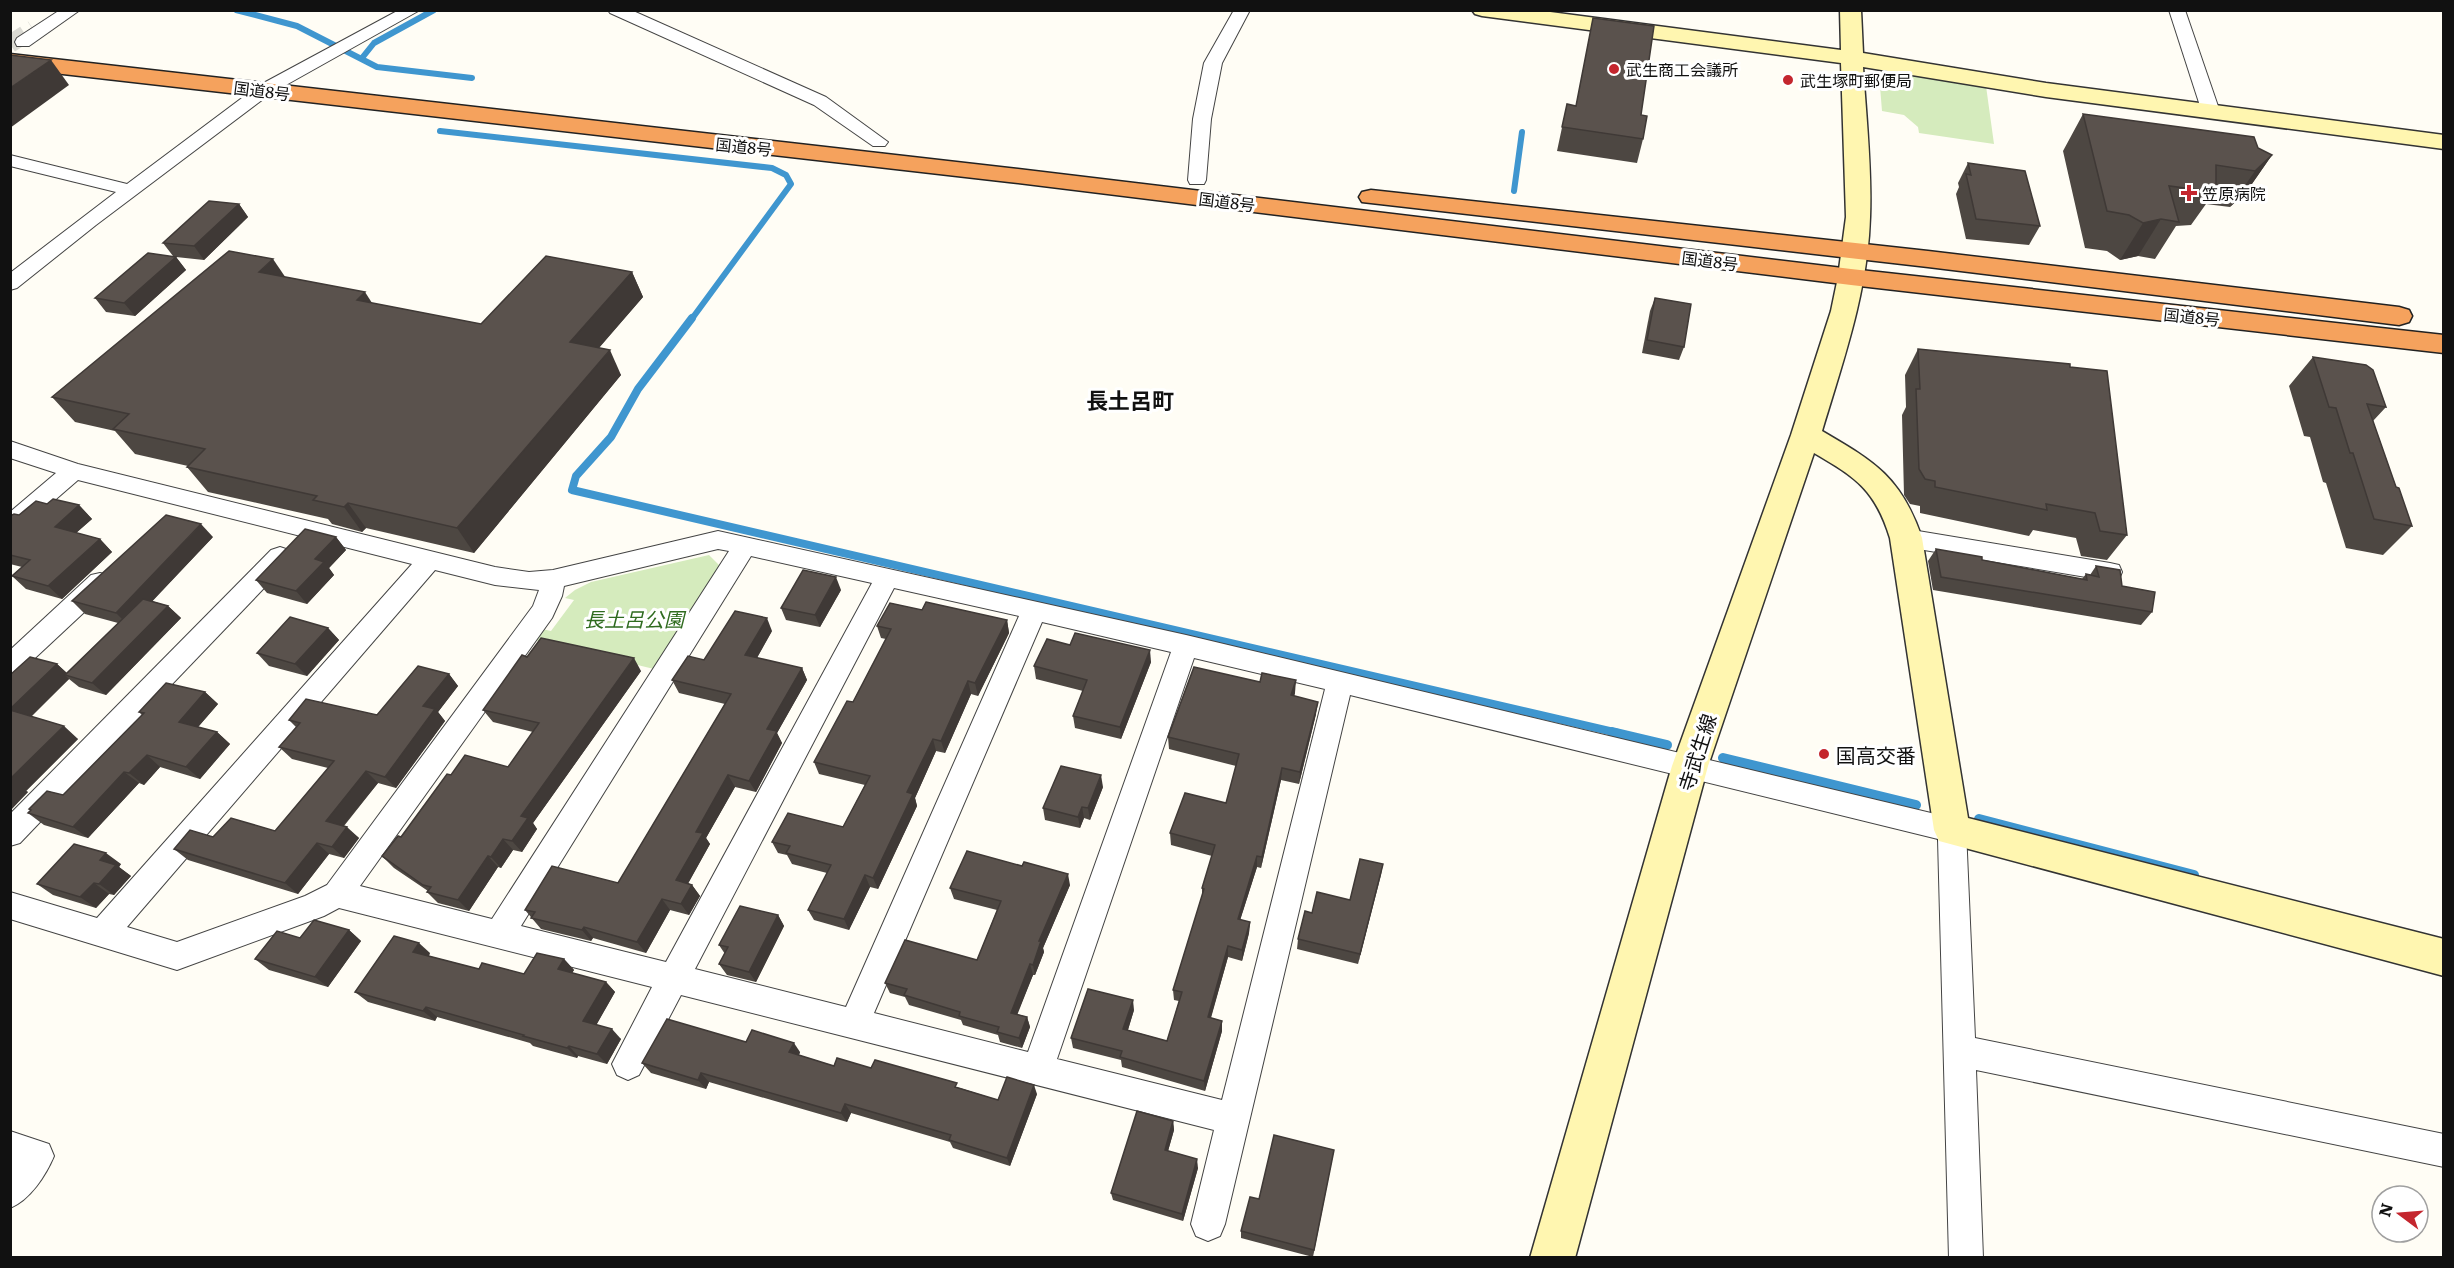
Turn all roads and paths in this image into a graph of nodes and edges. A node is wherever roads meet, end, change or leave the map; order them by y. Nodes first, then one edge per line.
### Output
1 (50, 10) edge
2 (61, 10) edge
3 (72, 10) edge
4 (412, 10) edge
5 (616, 10) edge
6 (1242, 10) edge
7 (1482, 10) edge
8 (1850, 10) edge
9 (2177, 10) edge
10 (18, 42) edge
11 (1851, 58) junction
12 (292, 73) junction
13 (264, 90) junction
14 (2211, 112) junction
15 (879, 141) junction
16 (2444, 142) edge
17 (10, 160) edge
18 (1197, 180) junction
19 (130, 190) junction
20 (1853, 264) junction
21 (10, 284) edge
22 (2444, 322) edge
23 (2444, 344) edge
24 (1806, 435) junction
25 (10, 449) edge
26 (74, 471) junction
27 (10, 526) edge
28 (306, 529) junction
29 (1906, 538) junction
30 (745, 546) junction
31 (430, 560) junction
32 (120, 563) edge
33 (2110, 572) edge
34 (887, 578) junction
35 (553, 579) junction
36 (1034, 610) junction
37 (1186, 645) junction
38 (10, 666) edge
39 (1340, 682) junction
40 (1690, 766) junction
41 (1952, 830) junction
42 (10, 834) edge
43 (337, 894) junction
44 (10, 905) edge
45 (103, 933) junction
46 (499, 934) junction
47 (2444, 958) edge
48 (672, 978) junction
49 (854, 1023) junction
50 (1961, 1052) junction
51 (628, 1064) dead end
52 (1038, 1069) junction
53 (1234, 1119) junction
54 (10, 1147) edge
55 (2444, 1151) edge
56 (10, 1191) edge
57 (1208, 1224) dead end
58 (1552, 1257) edge
59 (1966, 1257) edge

1 - 10 street
2 - 10 street
3 - 10 street
4 - 12 street
5 - 15 street
6 - 18 street
7 - 11 street
8 - 11 street, 寺武生線
9 - 14 street
10 - 12 highway, 国道8号
10 - 13 highway, 国道8号
11 - 14 street
11 - 20 street, 寺武生線
12 - 13 street
12 - 15 highway, 国道8号
13 - 19 street
13 - 20 highway, 国道8号
14 - 16 street
15 - 18 highway, 国道8号
17 - 19 street
18 - 20 highway, 国道8号
19 - 21 street
20 - 22 highway, 国道8号
20 - 23 highway, 国道8号
20 - 24 street, 寺武生線
24 - 29 street
24 - 40 street, 寺武生線
25 - 26 street
26 - 27 street
26 - 28 street
28 - 31 street
28 - 42 street
29 - 33 street
29 - 41 street
30 - 34 street
30 - 35 street
30 - 46 street
31 - 35 street
31 - 45 street
32 - 38 street
34 - 36 street
34 - 48 street
35 - 43 street
36 - 37 street
36 - 49 street
37 - 39 street
37 - 52 street
39 - 40 street
39 - 53 street
40 - 41 street
40 - 58 street, 寺武生線
41 - 47 street
41 - 50 street
43 - 45 street
43 - 46 street
44 - 45 street
46 - 48 street
48 - 49 street
48 - 51 street
49 - 52 street
50 - 55 street
50 - 59 street
52 - 53 street
53 - 57 street
54 - 56 street

